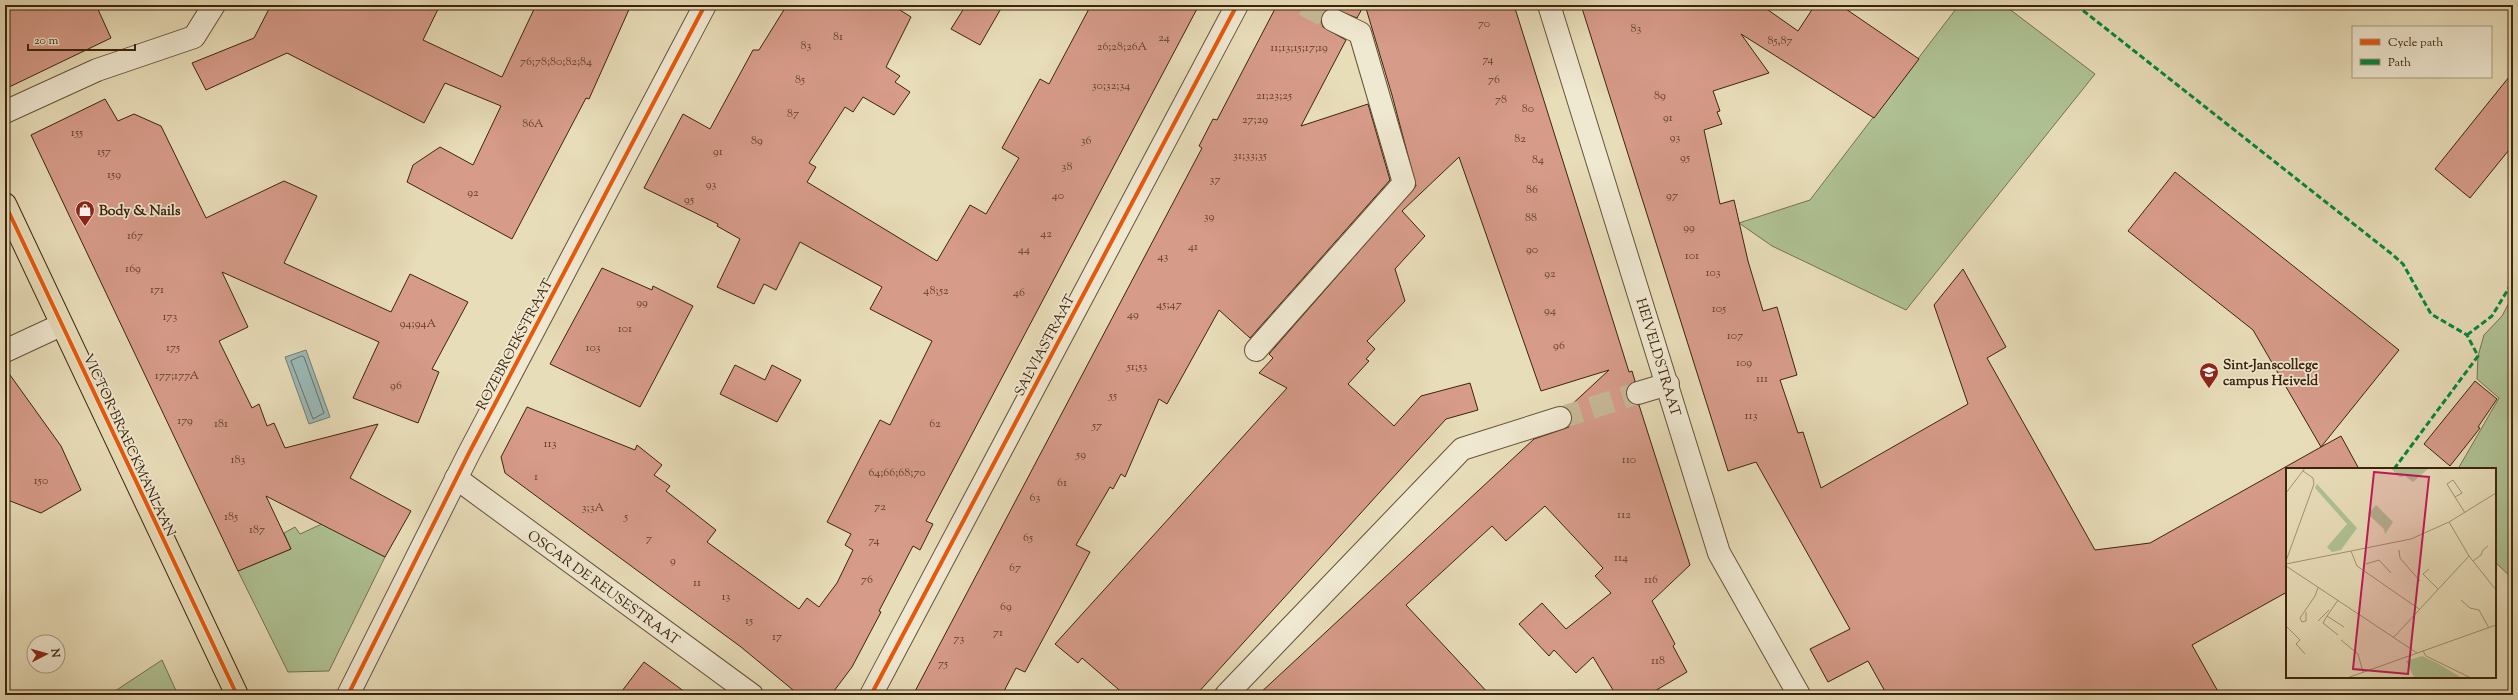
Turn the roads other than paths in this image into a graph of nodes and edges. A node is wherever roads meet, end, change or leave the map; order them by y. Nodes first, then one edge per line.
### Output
1 (214, 5) edge
2 (704, 5) edge
3 (1237, 5) edge
4 (1549, 5) edge
5 (1334, 20) tunnel mouth
6 (5, 112) edge
7 (5, 204) edge
8 (61, 325) junction
9 (1256, 350) dead end
10 (5, 351) edge
11 (1668, 384) junction
12 (1638, 393) tunnel mouth
13 (1560, 418) tunnel mouth
14 (456, 478) junction
15 (237, 695) edge
16 (348, 695) edge
17 (752, 695) edge
18 (871, 695) edge
19 (1226, 695) edge
20 (1799, 695) edge

1 - 6 street
2 - 14 street, ROZEBROEKSTRAAT
3 - 18 street, SALVIASTRAAT
4 - 11 street, HEIVELDSTRAAT
5 - 9 street
7 - 8 main road, VICTOR BRAECKMANLAAN
8 - 10 street
8 - 15 main road, VICTOR BRAECKMANLAAN
11 - 12 street
11 - 20 street, HEIVELDSTRAAT
13 - 19 street
14 - 16 street, ROZEBROEKSTRAAT
14 - 17 street, OSCAR DE REUSESTRAAT

